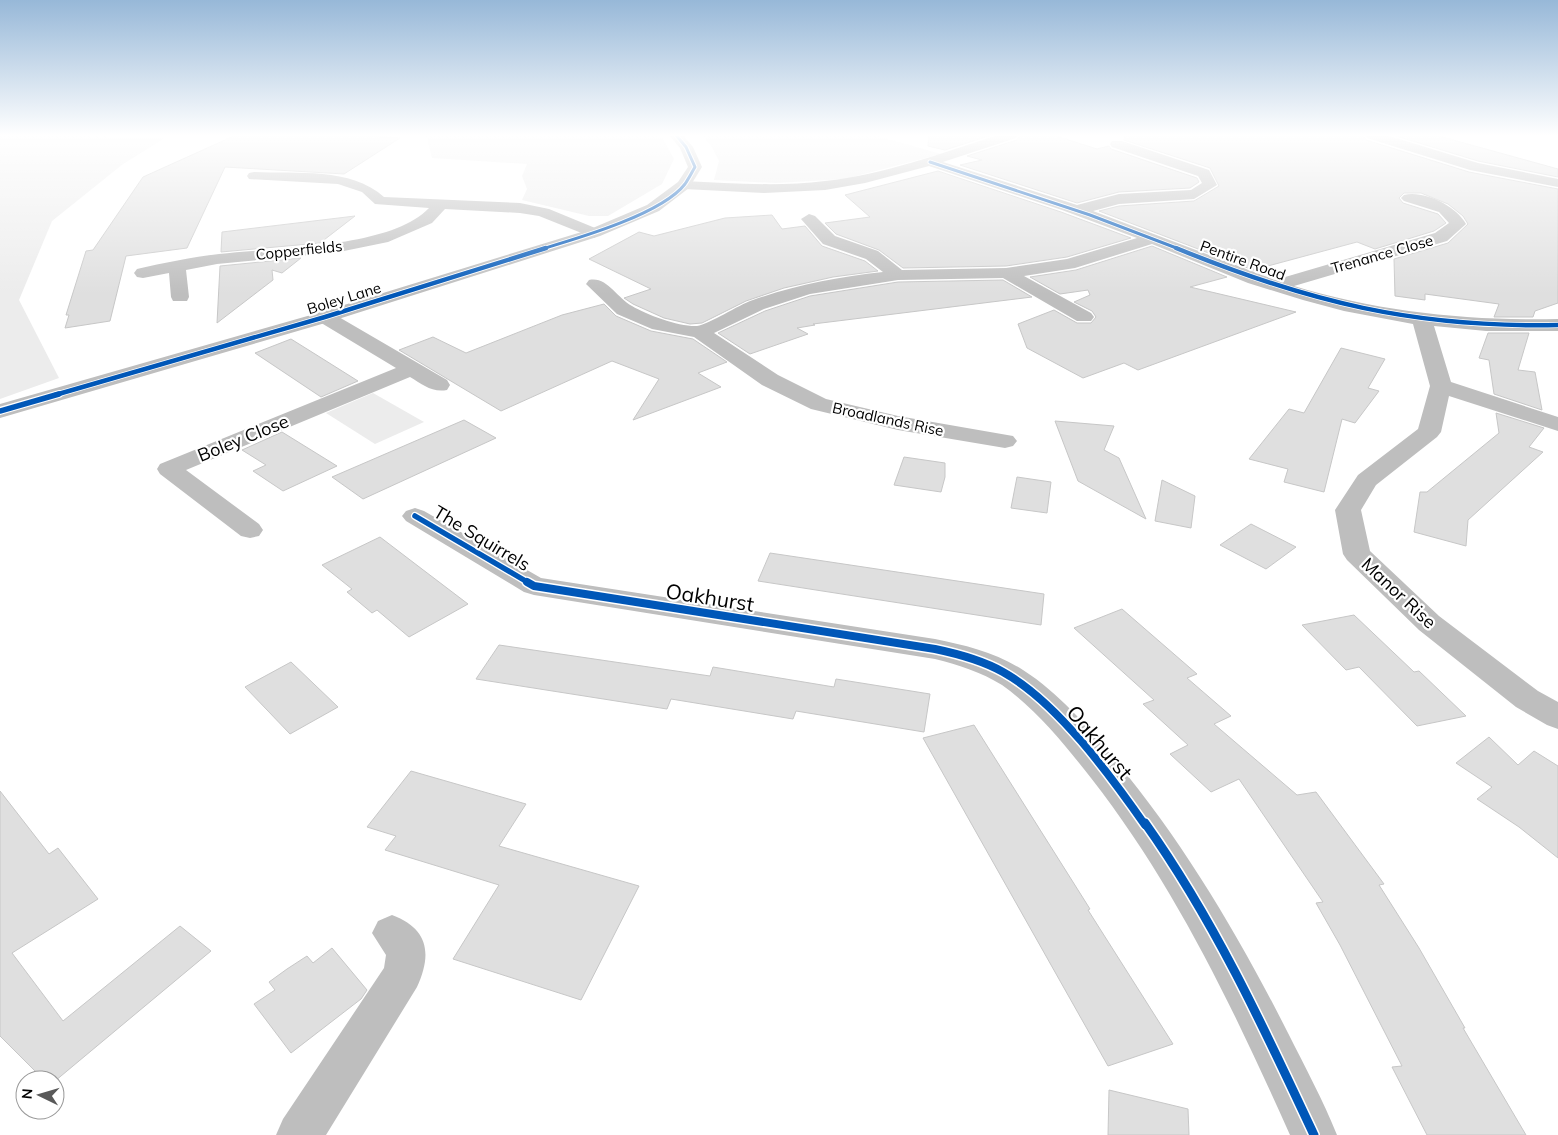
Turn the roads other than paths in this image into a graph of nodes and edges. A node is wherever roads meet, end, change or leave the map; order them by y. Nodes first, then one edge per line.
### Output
1 (364, 188) edge
2 (680, 188) edge
3 (1010, 188) edge
4 (1205, 188) edge
5 (1409, 198) dead end
6 (441, 204) junction
7 (1078, 210) junction
8 (809, 219) dead end
9 (594, 233) junction
10 (1153, 238) junction
11 (177, 267) junction
12 (142, 273) dead end
13 (1006, 274) junction
14 (898, 275) junction
15 (595, 284) dead end
16 (1275, 286) junction
17 (180, 297) dead end
18 (325, 317) junction
19 (1084, 317) dead end
20 (1422, 320) junction
21 (1558, 325) edge
22 (700, 332) junction
23 (411, 370) junction
24 (439, 385) dead end
25 (1441, 386) junction
26 (0, 411) edge
27 (1558, 424) edge
28 (1005, 441) dead end
29 (415, 516) dead end
30 (250, 530) dead end
31 (534, 586) joint
32 (1558, 717) edge
33 (392, 933) dead end
34 (299, 1135) edge
35 (1314, 1135) edge

1 - 6 street
2 - 9 street, Boley Lane
3 - 7 street, Pentire Road
4 - 7 street
5 - 16 street, Trenance Close
6 - 9 street
6 - 11 street, Copperfields
7 - 10 street, Pentire Road
8 - 14 street
9 - 18 street, Boley Lane
10 - 13 street
10 - 16 street, Pentire Road
11 - 12 street, Copperfields
11 - 17 street
13 - 14 street
13 - 19 street
14 - 22 street
15 - 22 street, Broadlands Rise
16 - 20 street, Pentire Road
18 - 23 street
18 - 26 street, Boley Lane
20 - 21 street, Pentire Road
20 - 25 street
22 - 28 street, Broadlands Rise
23 - 24 street
23 - 30 street, Boley Close
25 - 27 street
25 - 32 street, Manor Rise
29 - 31 street, The Squirrels
31 - 35 street, Oakhurst
33 - 34 street

